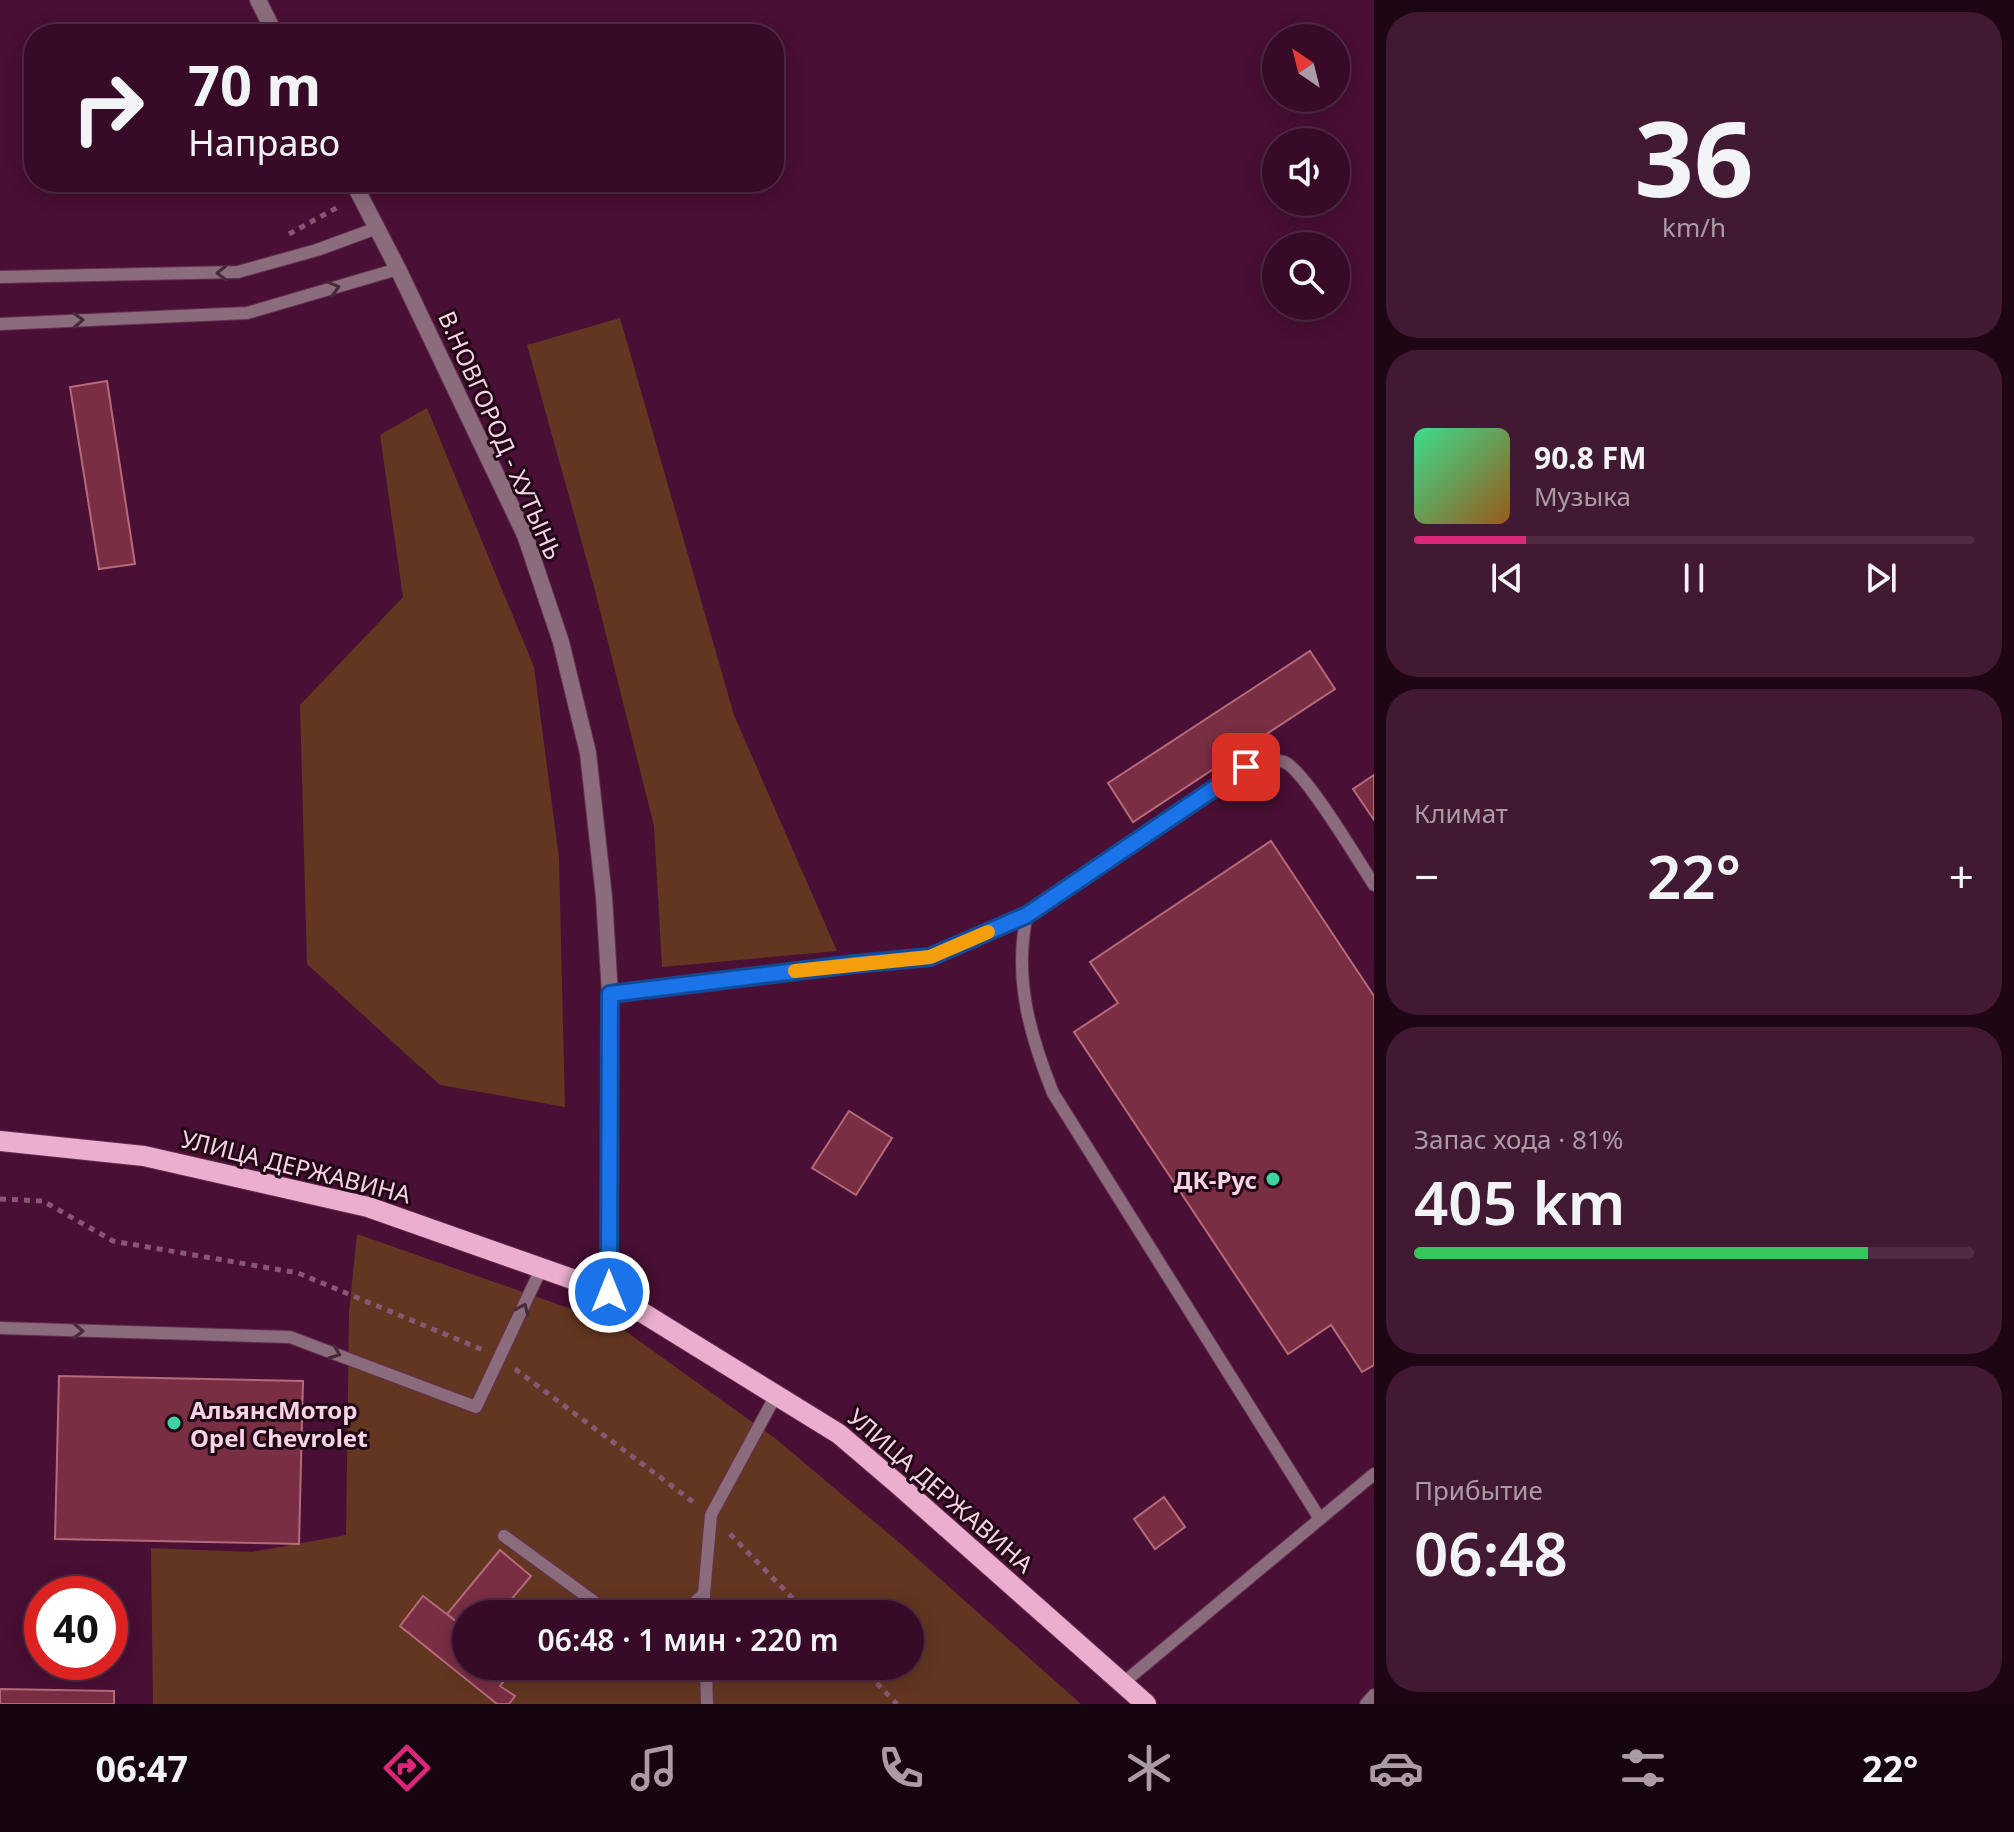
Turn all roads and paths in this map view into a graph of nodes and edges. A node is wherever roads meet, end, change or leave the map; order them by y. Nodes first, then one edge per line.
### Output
1 (258, 0) edge
2 (270, 24) edge
3 (350, 192) edge
4 (358, 192) edge
5 (377, 228) junction
6 (285, 236) dead end
7 (398, 269) junction
8 (0, 277) edge
9 (0, 324) edge
10 (1374, 885) edge
11 (1027, 915) junction
12 (610, 994) junction
13 (0, 1141) edge
14 (0, 1199) edge
15 (542, 1267) junction
16 (609, 1292) junction
17 (0, 1328) edge
18 (501, 1358) junction
19 (776, 1395) junction
20 (1374, 1474) edge
21 (711, 1515) junction
22 (1320, 1519) junction
23 (504, 1536) dead end
24 (704, 1594) junction
25 (592, 1600) edge
26 (697, 1600) edge
27 (704, 1600) edge
28 (794, 1600) edge
29 (706, 1680) edge
30 (874, 1680) edge
31 (1123, 1683) junction
32 (1374, 1695) edge
33 (707, 1704) edge
34 (897, 1704) edge
35 (1146, 1704) edge
36 (1366, 1704) edge

1 - 2 street
3 - 6 path
4 - 5 street, В.НОВГОРОД - ХУТЫНЬ
5 - 7 street, В.НОВГОРОД - ХУТЫНЬ
5 -> 8 lane
9 -> 7 lane
7 - 12 street, В.НОВГОРОД - ХУТЫНЬ
10 - 11 lane
11 - 12 lane
11 - 22 lane
12 - 16 street, В.НОВГОРОД - ХУТЫНЬ
13 - 15 main road, УЛИЦА ДЕРЖАВИНА
14 - 18 path
15 - 16 main road, УЛИЦА ДЕРЖАВИНА
18 -> 15 lane
16 - 19 main road, УЛИЦА ДЕРЖАВИНА
17 -> 18 lane
18 - 21 path
19 - 21 lane
19 - 31 main road, УЛИЦА ДЕРЖАВИНА
20 - 22 lane
21 - 24 lane
21 - 28 path
22 - 31 lane
23 - 25 lane
24 - 26 lane
24 - 27 lane
29 - 33 lane
30 - 34 path
31 - 35 main road, УЛИЦА ДЕРЖАВИНА
32 - 36 lane

